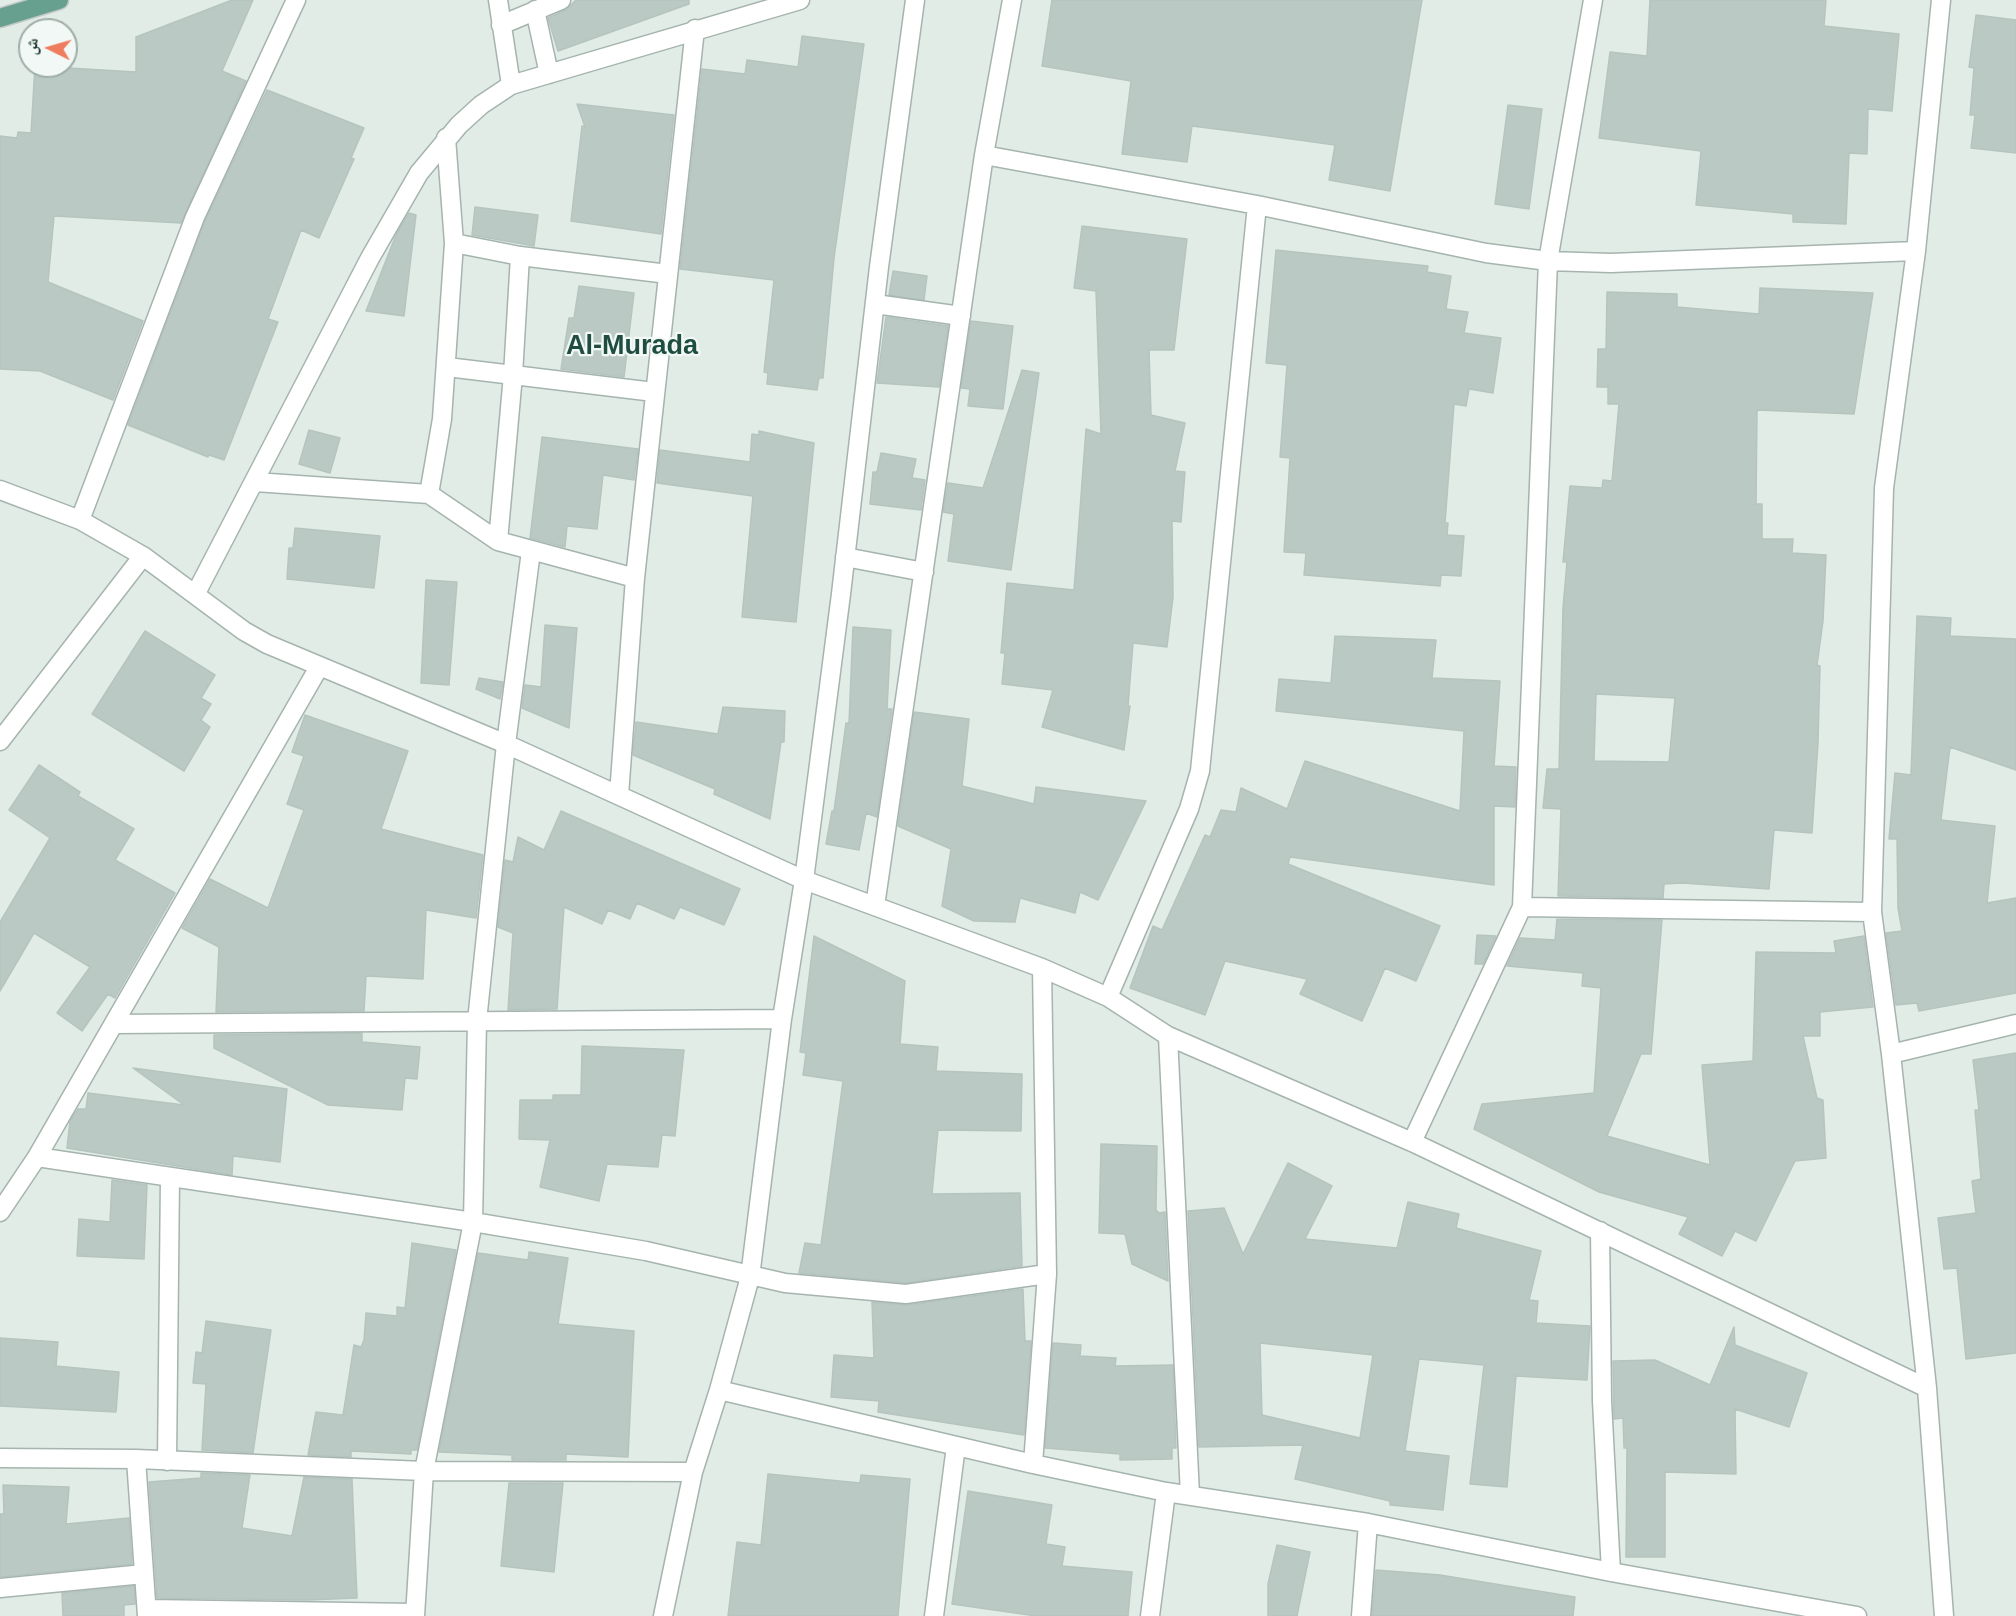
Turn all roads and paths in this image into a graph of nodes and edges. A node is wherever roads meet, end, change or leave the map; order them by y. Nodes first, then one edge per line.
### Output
1 (59, 0) edge
2 (296, 0) edge
3 (498, 0) edge
4 (561, 0) edge
5 (800, 0) edge
6 (915, 0) edge
7 (1012, 0) edge
8 (1593, 0) edge
9 (1941, 0) edge
10 (535, 10) junction
11 (0, 18) edge
12 (501, 25) junction
13 (694, 29) junction
14 (549, 74) junction
15 (511, 85) junction
16 (446, 138) junction
17 (984, 155) junction
18 (1257, 205) junction
19 (454, 243) junction
20 (1916, 251) junction
21 (520, 256) junction
22 (1548, 261) junction
23 (668, 274) junction
24 (875, 304) junction
25 (961, 316) junction
26 (447, 367) junction
27 (513, 375) junction
28 (654, 392) junction
29 (255, 482) junction
30 (0, 490) edge
31 (429, 494) junction
32 (80, 520) junction
33 (498, 541) junction
34 (531, 551) junction
35 (143, 556) junction
36 (845, 557) junction
37 (924, 572) junction
38 (635, 578) junction
39 (196, 593) junction
40 (319, 667) junction
41 (0, 741) edge
42 (506, 744) junction
43 (619, 795) junction
44 (804, 880) junction
45 (875, 906) junction
46 (1522, 907) junction
47 (1872, 912) junction
48 (1042, 968) junction
49 (1108, 997) junction
50 (782, 1019) junction
51 (477, 1021) junction
52 (114, 1024) junction
53 (2016, 1024) edge
54 (1168, 1036) junction
55 (1891, 1054) junction
56 (1412, 1142) junction
57 (37, 1157) junction
58 (170, 1177) junction
59 (0, 1212) edge
60 (472, 1222) junction
61 (1600, 1231) junction
62 (1047, 1274) junction
63 (750, 1277) junction
64 (1927, 1388) junction
65 (719, 1390) junction
66 (956, 1446) junction
67 (0, 1458) edge
68 (136, 1459) junction
69 (167, 1461) junction
70 (1033, 1464) junction
71 (424, 1470) junction
72 (693, 1472) junction
73 (1166, 1492) junction
74 (1190, 1495) junction
75 (1368, 1523) junction
76 (1611, 1572) junction
77 (144, 1574) junction
78 (0, 1588) edge
79 (147, 1612) edge
80 (415, 1614) edge
81 (663, 1616) edge
82 (934, 1616) edge
83 (1150, 1616) edge
84 (1361, 1616) edge
85 (1857, 1616) edge
86 (1944, 1616) edge

1 - 11 main road
2 - 32 street
3 - 12 street
4 - 10 street
5 - 13 street
6 - 24 street
7 - 17 street
8 - 22 street
9 - 20 street
10 - 12 street
10 - 14 street
12 - 15 street
13 - 14 street
13 - 23 street
14 - 15 street
15 - 16 street
16 - 19 street
16 - 29 street
17 - 18 street
17 - 25 street
18 - 22 street
18 - 49 street
19 - 21 street
19 - 26 street
20 - 22 street
20 - 47 street
21 - 23 street
21 - 27 street
22 - 46 street
23 - 28 street
24 - 25 street
24 - 36 street
25 - 37 street
26 - 27 street
26 - 31 street
27 - 28 street
27 - 33 street
28 - 38 street
29 - 31 street
29 - 39 street
30 - 32 street
31 - 33 street
32 - 35 street
33 - 34 street
34 - 38 street
34 - 42 street
35 - 39 street
35 - 41 street
36 - 37 street
36 - 44 street
37 - 45 street
38 - 43 street
39 - 40 street
40 - 42 street
40 - 52 street
42 - 43 street
42 - 51 street
43 - 44 street
44 - 45 street
44 - 50 street
45 - 48 street
46 - 47 street
46 - 56 street
47 - 55 street
48 - 49 street
48 - 62 street
49 - 54 street
50 - 51 street
50 - 63 street
51 - 52 street
51 - 60 street
52 - 57 street
53 - 55 street
54 - 56 street
54 - 74 street
55 - 64 street
56 - 61 street
57 - 58 street
57 - 59 street
58 - 60 street
58 - 69 street
60 - 63 street
60 - 71 street
61 - 64 street
61 - 76 street
62 - 63 street
62 - 70 street
63 - 65 street
64 - 86 street
65 - 66 street
65 - 72 street
66 - 70 street
66 - 82 street
67 - 68 street
68 - 69 street
68 - 77 street
69 - 71 street
70 - 73 street
71 - 72 street
71 - 80 street
72 - 81 street
73 - 74 street
73 - 83 street
74 - 75 street
75 - 76 street
75 - 84 street
76 - 85 street
77 - 78 street
77 - 79 street
79 - 80 street

